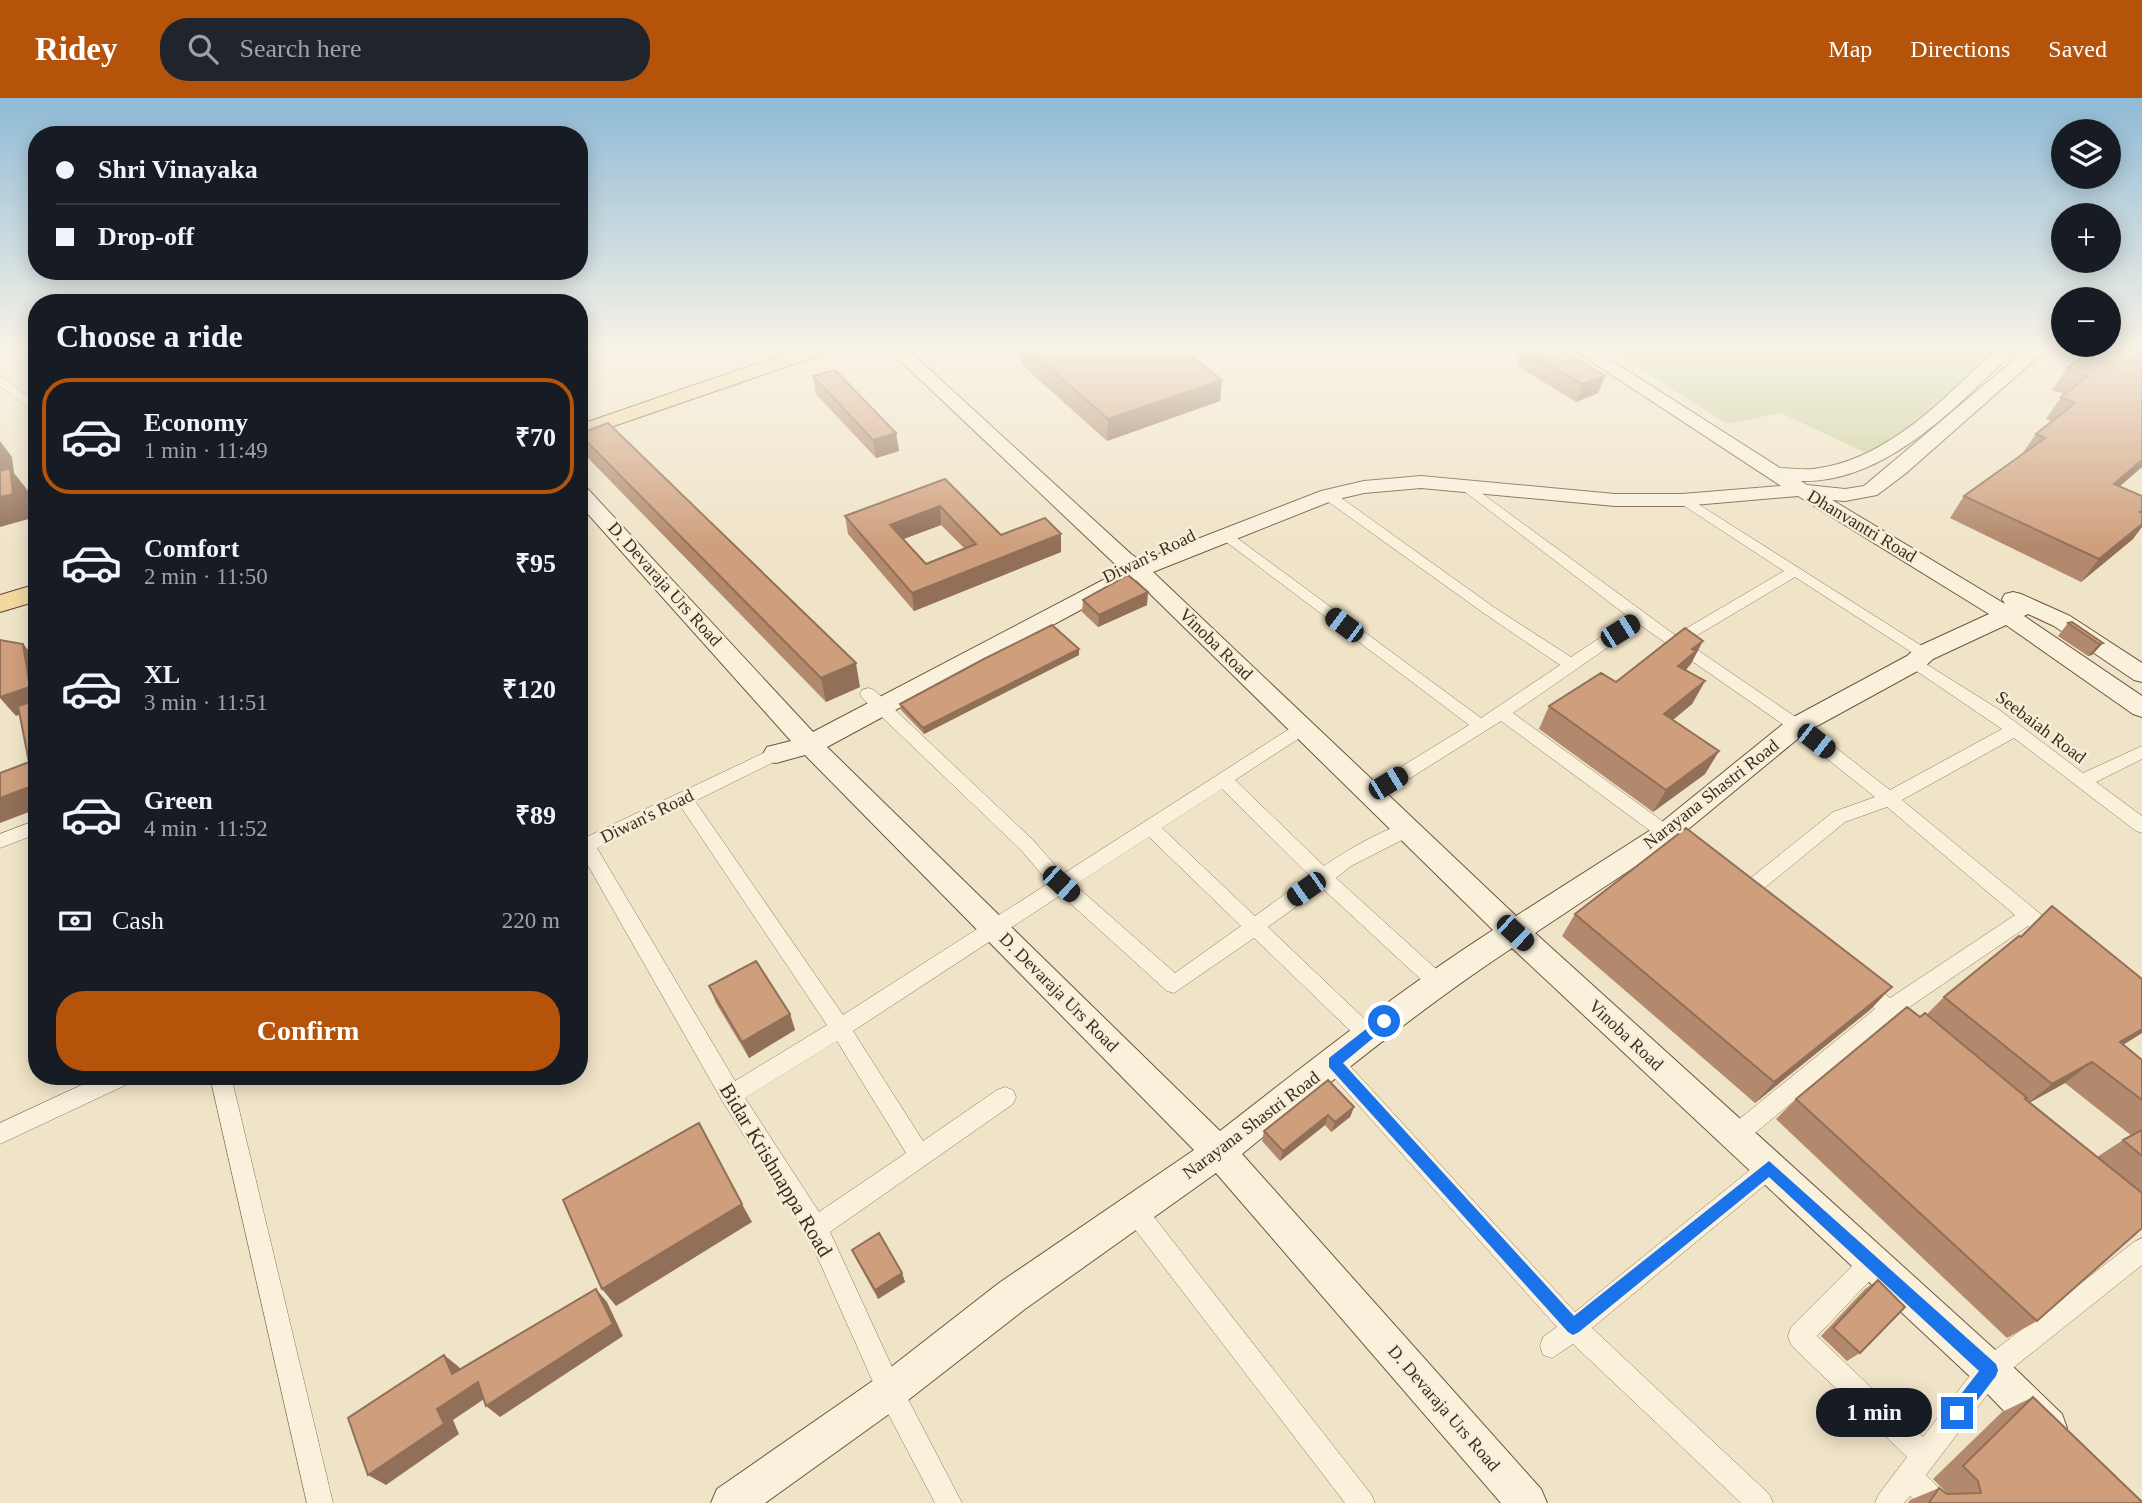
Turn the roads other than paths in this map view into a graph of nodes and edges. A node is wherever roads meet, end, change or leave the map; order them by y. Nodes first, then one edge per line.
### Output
1 (632, 414) edge
2 (967, 414) edge
3 (984, 414) edge
4 (1682, 414) edge
5 (1694, 414) edge
6 (1935, 414) edge
7 (1963, 414) edge
8 (588, 429) edge
9 (1774, 473) junction
10 (1799, 483) junction
11 (1465, 485) junction
12 (1328, 495) junction
13 (1826, 495) junction
14 (1682, 500) junction
15 (588, 501) edge
16 (1224, 535) junction
17 (1135, 567) junction
18 (1795, 571) junction
19 (28, 595) edge
20 (0, 604) edge
21 (2017, 610) junction
22 (28, 613) edge
23 (1640, 618) junction
24 (0, 621) edge
25 (1674, 642) junction
26 (1920, 657) junction
27 (1570, 664) junction
28 (2142, 674) edge
29 (875, 700) junction
30 (2142, 708) edge
31 (1501, 713) junction
32 (1480, 726) junction
33 (1797, 726) junction
34 (1303, 728) junction
35 (2015, 730) junction
36 (804, 738) junction
37 (2142, 752) edge
38 (776, 754) joint
39 (1223, 779) junction
40 (2082, 781) junction
41 (1371, 794) junction
42 (684, 798) junction
43 (1889, 799) junction
44 (2142, 826) edge
45 (1150, 827) junction
46 (1408, 829) junction
47 (28, 830) edge
48 (1676, 840) junction
49 (0, 841) edge
50 (588, 845) edge
51 (588, 855) edge
52 (1323, 877) junction
53 (1725, 879) edge
54 (1061, 884) junction
55 (1744, 894) junction
56 (1765, 911) edge
57 (2028, 916) junction
58 (1253, 926) junction
59 (994, 928) junction
60 (1515, 933) junction
61 (2069, 950) edge
62 (1849, 976) edge
63 (1437, 982) junction
64 (1890, 1010) junction
65 (840, 1028) junction
66 (1367, 1034) junction
67 (1932, 1044) edge
68 (1334, 1063) junction
69 (104, 1085) edge
70 (222, 1085) edge
71 (731, 1096) junction
72 (1005, 1097) dead end
73 (0, 1134) edge
74 (1735, 1136) junction
75 (1219, 1152) junction
76 (922, 1157) junction
77 (1769, 1168) junction
78 (1135, 1211) junction
79 (817, 1228) junction
80 (2142, 1250) edge
81 (1872, 1262) junction
82 (1573, 1327) junction
83 (1552, 1346) dead end
84 (1990, 1370) junction
85 (890, 1391) junction
86 (2066, 1446) edge
87 (1916, 1466) junction
88 (320, 1503) edge
89 (731, 1503) edge
90 (949, 1503) edge
91 (1362, 1503) edge
92 (1527, 1503) edge
93 (1760, 1503) edge
94 (1888, 1503) edge
95 (1936, 1503) edge

1 - 8 main road
2 - 17 street, Vinoba Road
3 - 17 street, Vinoba Road
4 - 9 street, Dhanvantri Road
5 - 10 street, Dhanvantri Road
6 - 10 street
7 - 13 street
9 - 10 street, Dhanvantri Road
9 - 17 street, Diwan's Road
10 - 13 street
10 - 14 street
10 - 21 street, Dhanvantri Road
11 - 12 street
11 - 14 street
11 - 23 street
12 - 16 street
12 - 27 street
13 - 21 street, Dhanvantri Road
14 - 18 street, Seebaiah Road
15 - 36 street, D. Devaraja Urs Road
16 - 17 street
16 - 32 street
17 - 29 street, Diwan's Road
17 - 34 street, Vinoba Road
18 - 25 street
18 - 26 street, Seebaiah Road
19 - 20 main road
21 - 26 street, Narayana Shastri Road
21 - 28 street, Dhanvantri Road
21 - 30 street, Dhanvantri Road
22 - 24 main road
23 - 25 street
23 - 27 street
25 - 33 street
26 - 33 street, Narayana Shastri Road
26 - 35 street, Seebaiah Road
27 - 31 street
29 - 36 street, Diwan's Road
29 - 54 street
31 - 32 street
31 - 48 street
32 - 41 street
33 - 43 street
33 - 48 street, Narayana Shastri Road
34 - 39 street
34 - 41 street, Vinoba Road
35 - 40 street, Seebaiah Road
35 - 43 street
36 - 38 street, Diwan's Road
36 - 59 street, D. Devaraja Urs Road
37 - 40 street
38 - 42 street, Diwan's Road
39 - 45 street
39 - 52 street
40 - 44 street, Seebaiah Road
41 - 46 street, Vinoba Road
42 - 50 street, Diwan's Road
42 - 65 street
43 - 55 street
43 - 57 street
45 - 54 street
45 - 58 street
46 - 52 street
46 - 60 street, Vinoba Road
47 - 49 street
48 - 60 street, Narayana Shastri Road
51 - 71 street, Bidar Krishnappa Road
52 - 58 street
52 - 63 street
53 - 55 street
54 - 58 street
54 - 59 street
55 - 56 street
57 - 61 street
57 - 64 street
58 - 66 street
59 - 65 street
59 - 75 street, D. Devaraja Urs Road
60 - 63 street, Narayana Shastri Road
60 - 74 street, Vinoba Road
62 - 64 street
63 - 66 street, Narayana Shastri Road
64 - 67 street
64 - 74 street
65 - 71 street
65 - 76 street
66 - 68 street, Narayana Shastri Road
68 - 75 street, Narayana Shastri Road
68 - 82 street
69 - 73 street
70 - 88 street
71 - 79 street, Bidar Krishnappa Road
72 - 76 street
74 - 77 street, Vinoba Road
75 - 78 street, Narayana Shastri Road
75 - 92 street, D. Devaraja Urs Road
76 - 79 street
77 - 81 street, Vinoba Road
77 - 82 street
78 - 85 street, Narayana Shastri Road
78 - 91 street
79 - 85 street, Bidar Krishnappa Road
80 - 84 street
81 - 84 street, Vinoba Road
81 - 87 street
82 - 83 street
82 - 93 street
84 - 86 street, Vinoba Road
84 - 87 street
85 - 89 street, Narayana Shastri Road
85 - 90 street, Bidar Krishnappa Road
87 - 94 street
87 - 95 street

